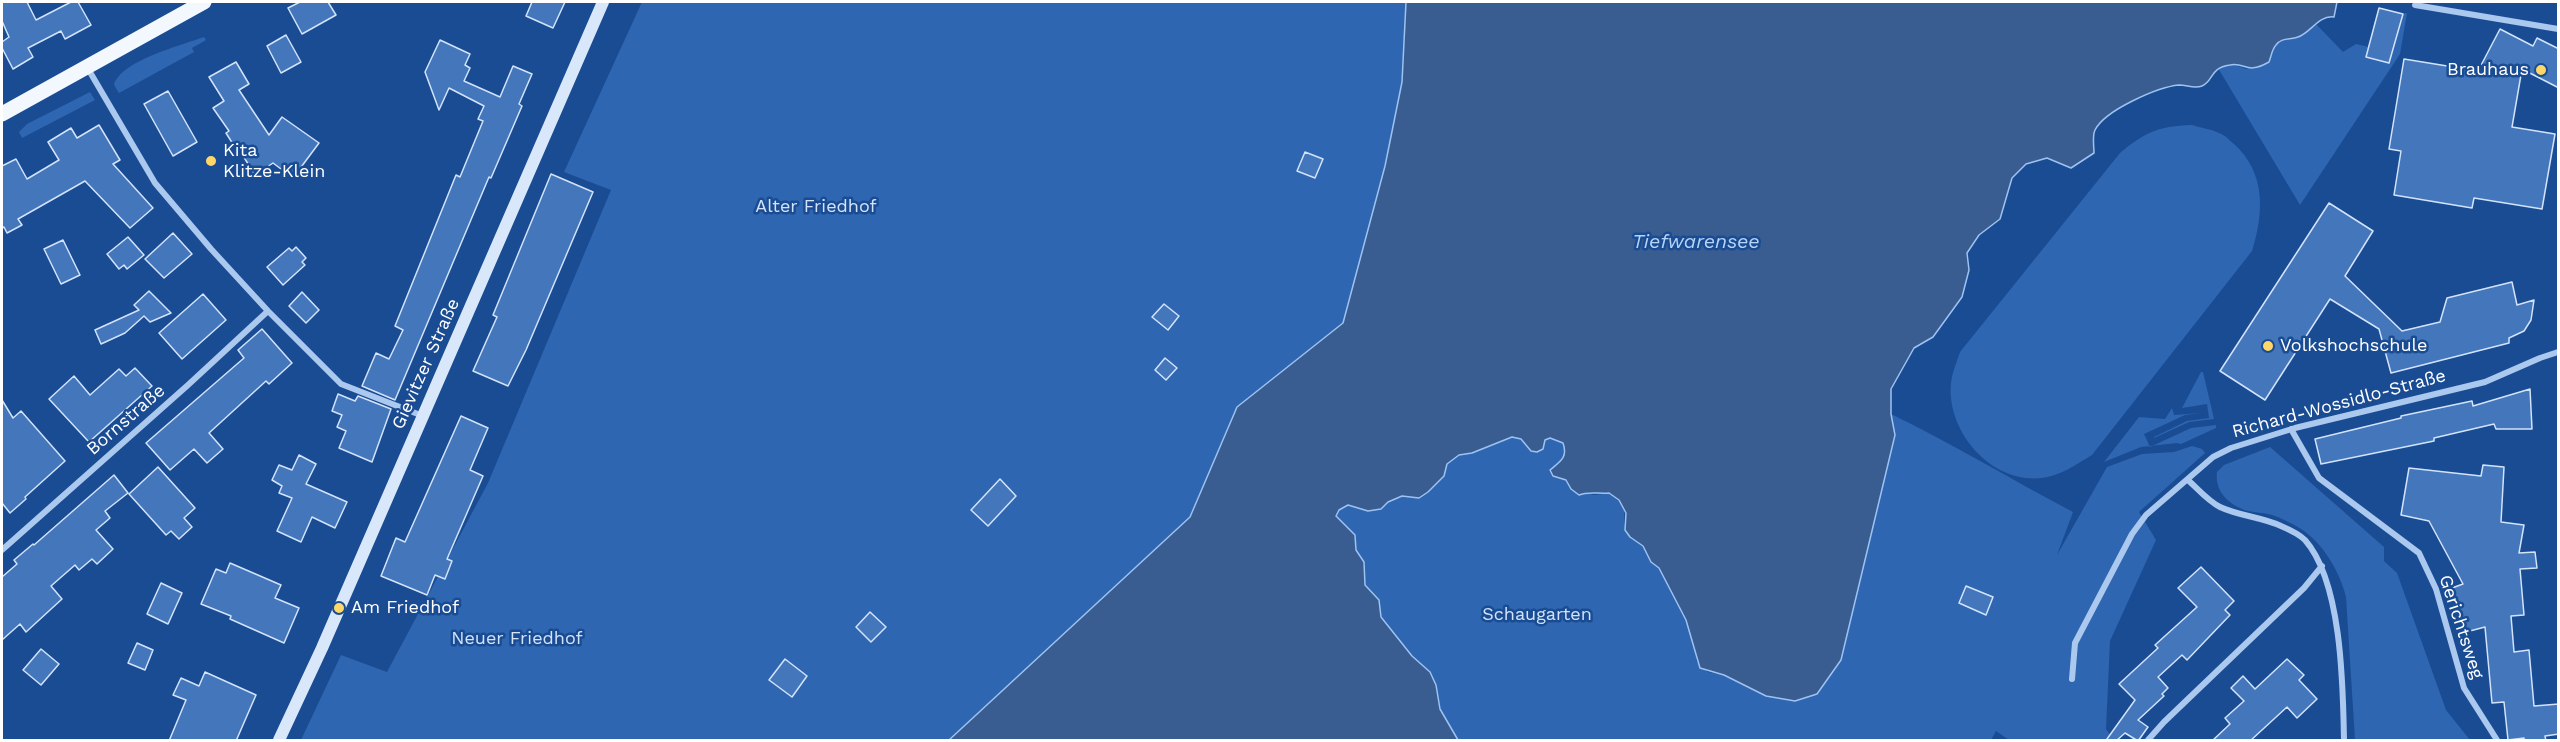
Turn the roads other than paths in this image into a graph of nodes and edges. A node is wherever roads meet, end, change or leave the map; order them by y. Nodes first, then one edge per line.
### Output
1 (204, 2) edge
2 (603, 2) edge
3 (2415, 5) dead end
4 (2559, 29) edge
5 (87, 67) junction
6 (2, 114) edge
7 (268, 311) junction
8 (2559, 352) edge
9 (423, 416) junction
10 (2291, 429) junction
11 (2188, 480) junction
12 (2, 550) edge
13 (2322, 566) junction
14 (2072, 679) dead end
15 (279, 741) edge
16 (2148, 741) edge
17 (2344, 741) edge
18 (2497, 741) edge

1 - 5 main road
2 - 9 main road, Gievitzer Straße
3 - 4 street
5 - 6 main road
5 - 7 street
7 - 9 street
7 - 12 street, Bornstraße
8 - 10 street, Richard-Wossidlo-Straße
9 - 15 main road, Gievitzer Straße
10 - 11 street, Richard-Wossidlo-Straße
10 - 18 street, Gerichtsweg
11 - 13 street
11 - 14 street, Richard-Wossidlo-Straße
13 - 16 street
13 - 17 street

